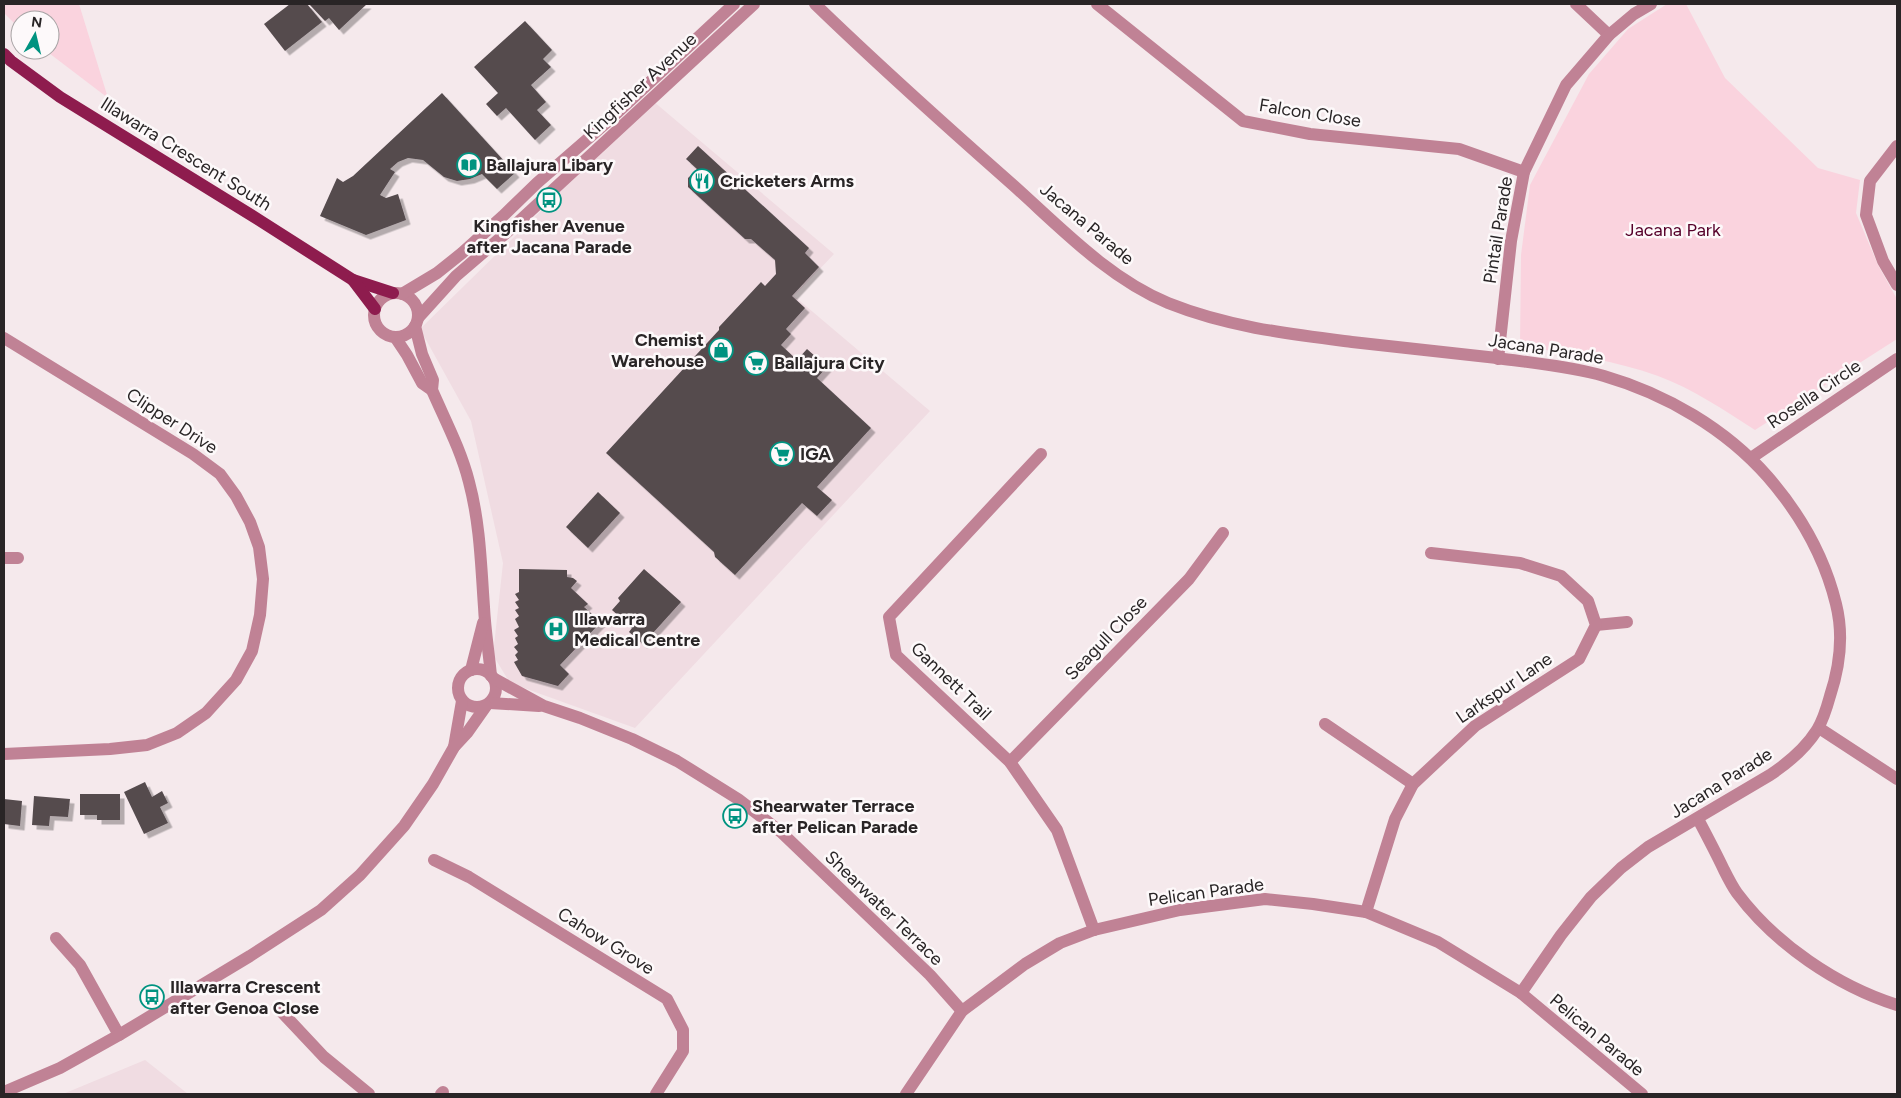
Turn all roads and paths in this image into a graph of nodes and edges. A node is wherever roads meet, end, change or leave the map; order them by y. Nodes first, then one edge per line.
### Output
1 (734, 4) edge
2 (754, 4) edge
3 (815, 4) edge
4 (1097, 4) edge
5 (1576, 4) edge
6 (1651, 4) edge
7 (1609, 35) junction
8 (4, 54) edge
9 (1897, 146) edge
10 (1524, 172) junction
11 (353, 280) junction
12 (1897, 285) edge
13 (398, 293) junction
14 (375, 309) junction
15 (417, 322) junction
16 (395, 337) junction
17 (4, 338) edge
18 (1498, 359) junction
19 (1897, 359) edge
20 (432, 390) junction
21 (1041, 454) dead end
22 (1751, 458) junction
23 (1223, 533) dead end
24 (1431, 553) dead end
25 (4, 558) edge
26 (18, 558) dead end
27 (484, 618) junction
28 (1627, 622) dead end
29 (1596, 625) junction
30 (471, 670) junction
31 (492, 677) junction
32 (462, 701) junction
33 (488, 704) junction
34 (544, 706) junction
35 (1324, 724) dead end
36 (1819, 728) junction
37 (454, 747) junction
38 (4, 754) edge
39 (1010, 762) junction
40 (1897, 779) edge
41 (1413, 784) junction
42 (1698, 819) junction
43 (434, 860) dead end
44 (1366, 912) junction
45 (1094, 930) junction
46 (56, 938) dead end
47 (1521, 993) junction
48 (1897, 1005) edge
49 (277, 1007) dead end
50 (962, 1011) junction
51 (119, 1035) junction
52 (1627, 1090) edge
53 (4, 1092) edge
54 (369, 1094) edge
55 (656, 1094) edge
56 (906, 1094) edge
57 (1642, 1094) edge

1 - 13 street, Kingfisher Avenue
2 - 15 street, Kingfisher Avenue
3 - 18 street, Jacana Parade
4 - 10 street, Falcon Close
5 - 7 street
6 - 7 street, Pintail Parade
7 - 10 street, Pintail Parade
8 - 11 main road, Illawarra Crescent South
9 - 12 street
10 - 18 street, Pintail Parade
11 - 13 main road, Illawarra Crescent South
11 - 14 main road, Illawarra Crescent South
13 - 14 street
13 - 15 street
14 - 16 street
15 - 16 street
15 - 20 street
16 - 20 street
17 - 38 street, Clipper Drive
18 - 22 street, Jacana Parade
19 - 22 street, Rosella Circle
20 - 27 street
21 - 39 street, Gannett Trail
22 - 36 street, Jacana Parade
23 - 39 street, Seagull Close
24 - 29 street
25 - 26 street
27 - 30 street
27 - 31 street
28 - 29 street
29 - 41 street, Larkspur Lane
30 - 31 street
30 - 32 street
31 - 33 street
31 - 34 street, Shearwater Terrace
32 - 33 street
32 - 37 street
33 - 34 street, Shearwater Terrace
33 - 37 street
34 - 50 street, Shearwater Terrace
35 - 41 street
36 - 40 street
36 - 42 street, Jacana Parade
37 - 51 street
39 - 45 street, Gannett Trail
41 - 44 street, Larkspur Lane
42 - 47 street, Jacana Parade
42 - 48 street
43 - 55 street, Cahow Grove
44 - 45 street, Pelican Parade
44 - 47 street, Pelican Parade
45 - 50 street, Pelican Parade
46 - 51 street
47 - 52 street, Pelican Parade
49 - 54 street
50 - 56 street, Pelican Parade
51 - 53 street
52 - 57 street, Pelican Parade

